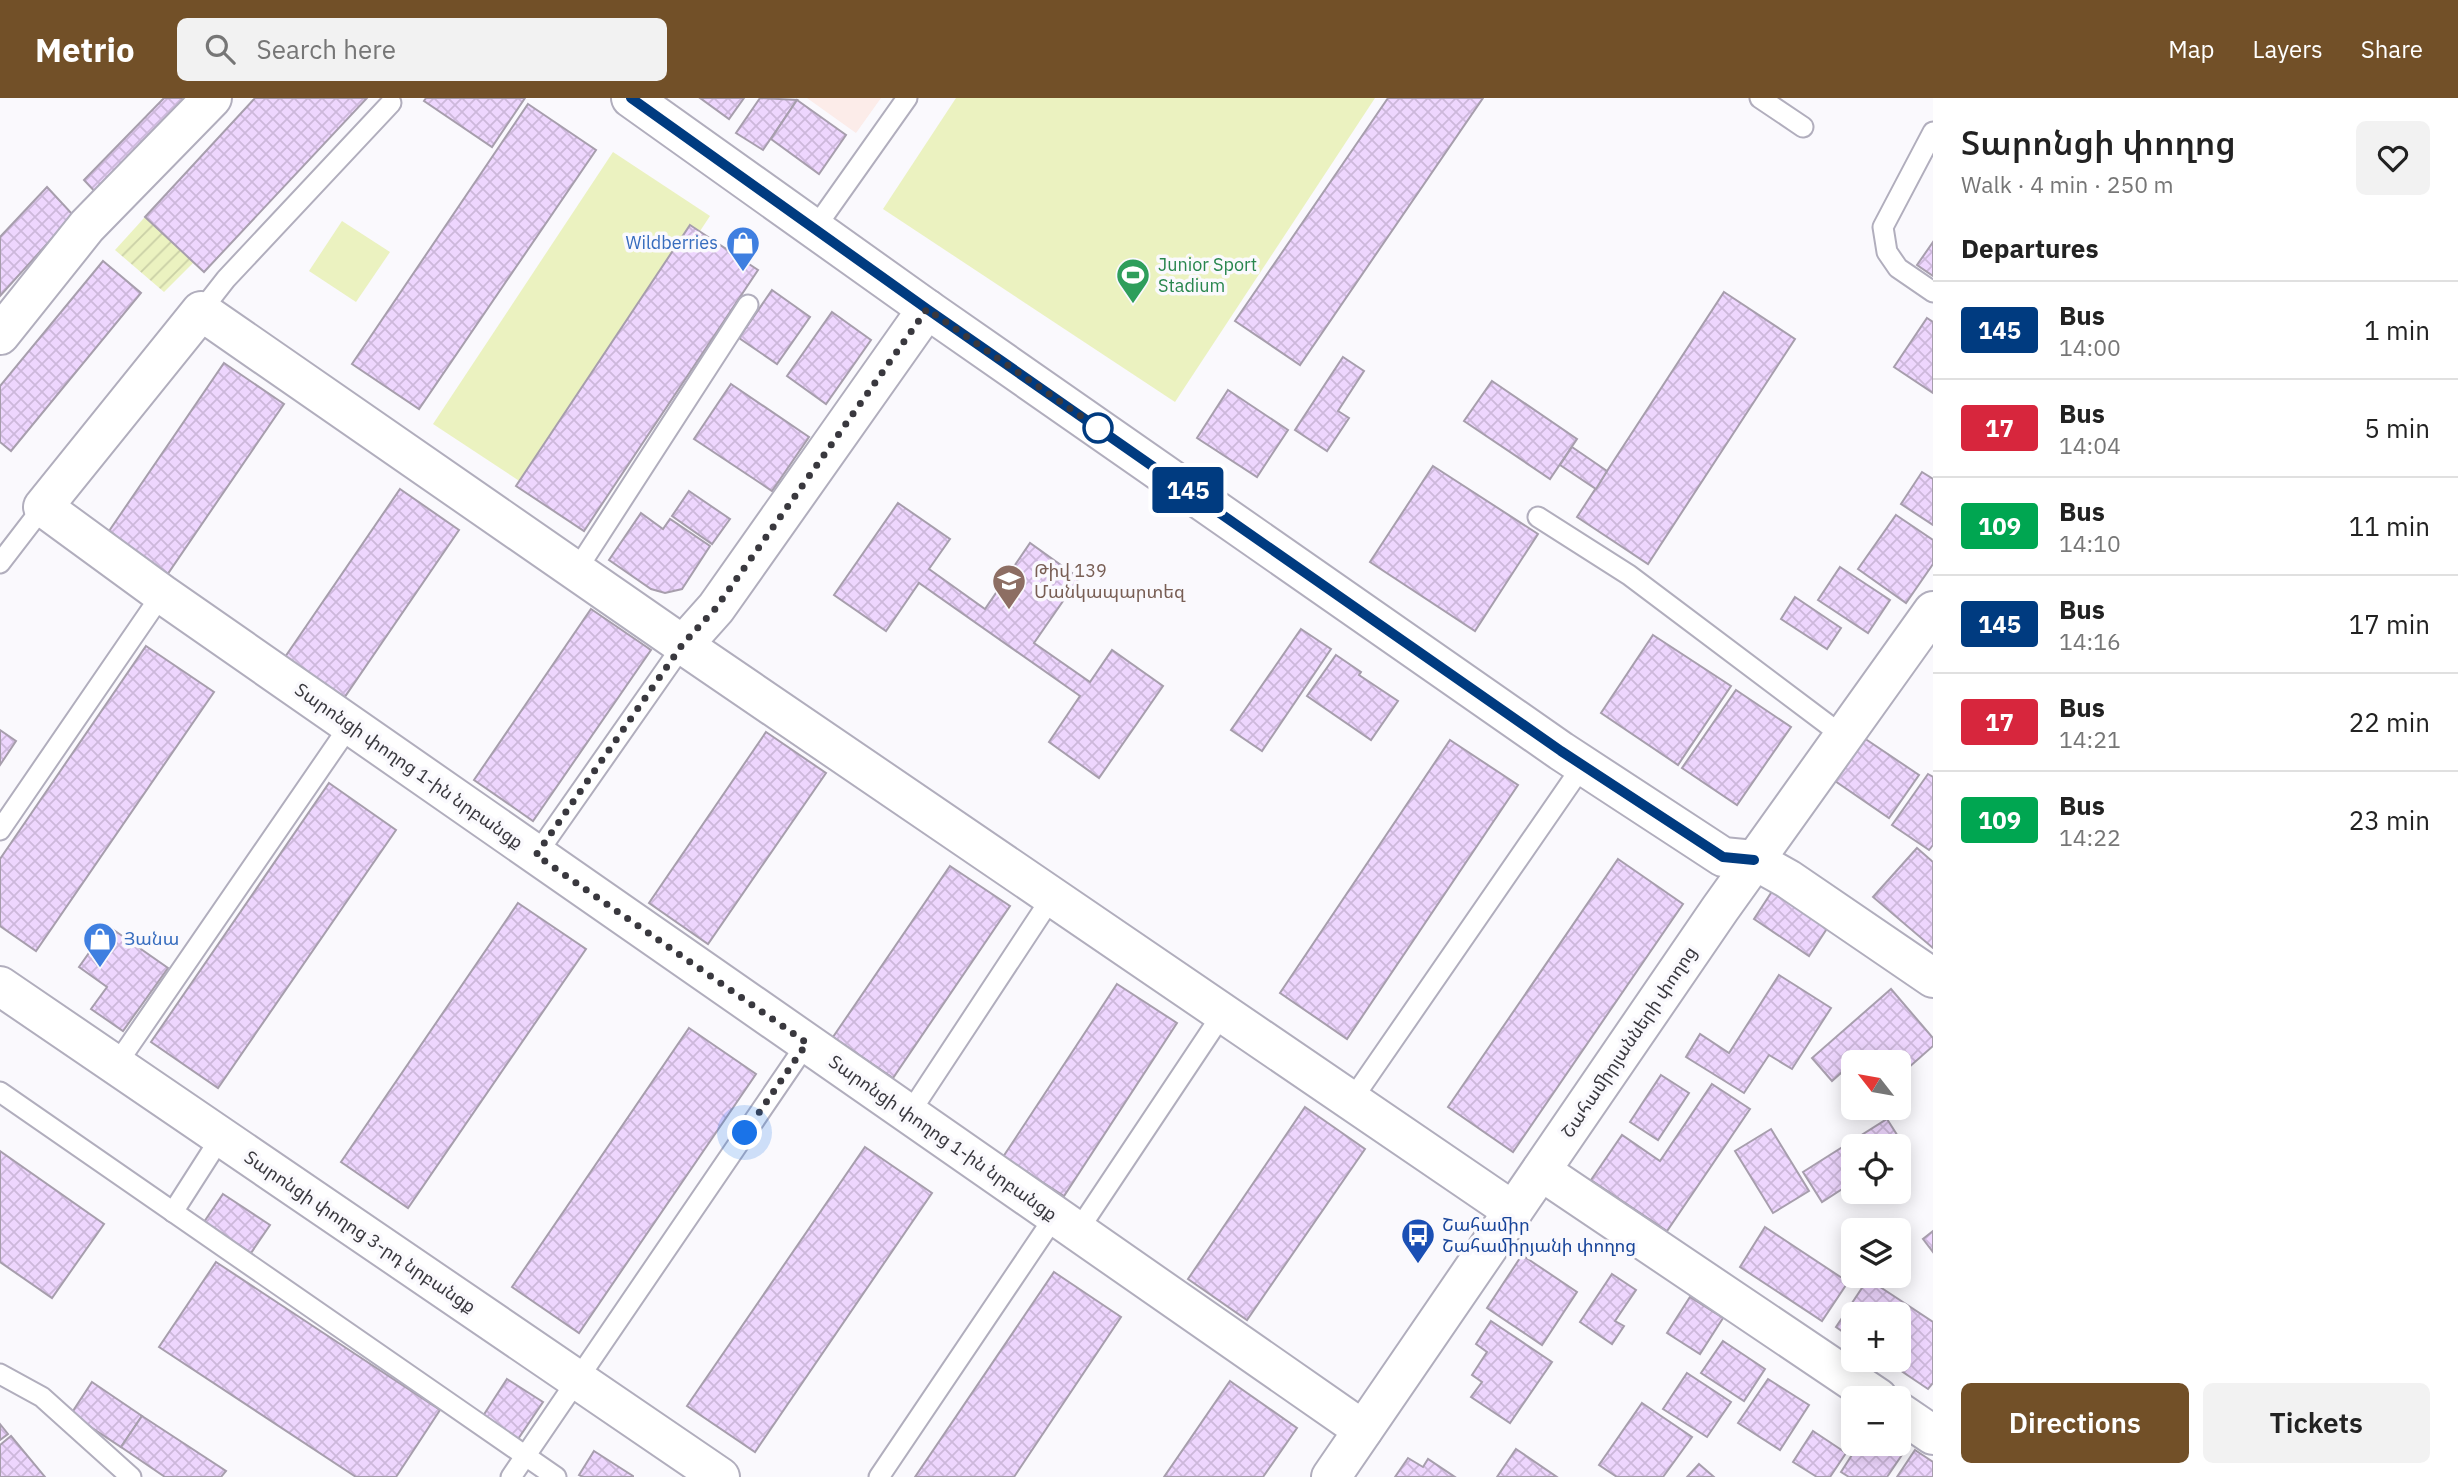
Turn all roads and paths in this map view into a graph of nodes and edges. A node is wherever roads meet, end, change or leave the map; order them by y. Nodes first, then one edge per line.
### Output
1 (212, 98) edge
2 (631, 98) edge
3 (907, 98) edge
4 (1760, 98) edge
5 (391, 103) dead end
6 (1803, 127) dead end
7 (1933, 132) edge
8 (816, 228) junction
9 (1933, 292) edge
10 (748, 305) dead end
11 (927, 309) junction
12 (201, 311) junction
13 (0, 335) edge
14 (43, 507) junction
15 (1538, 517) dead end
16 (0, 563) edge
17 (576, 571) junction
18 (162, 594) junction
19 (1933, 611) edge
20 (682, 645) junction
21 (350, 724) junction
22 (1843, 736) junction
23 (1583, 765) junction
24 (0, 830) edge
25 (536, 855) junction
26 (1754, 860) junction
27 (1052, 897) junction
28 (1933, 978) edge
29 (0, 986) edge
30 (1223, 1013) junction
31 (807, 1043) junction
32 (116, 1065) junction
33 (0, 1092) edge
34 (1351, 1101) junction
35 (909, 1114) junction
36 (221, 1137) junction
37 (1541, 1171) junction
38 (1513, 1211) junction
39 (173, 1212) junction
40 (1066, 1224) junction
41 (0, 1374) edge
42 (577, 1380) junction
43 (1860, 1386) edge
44 (1911, 1420) edge
45 (1363, 1430) junction
46 (1933, 1435) edge
47 (526, 1455) junction
48 (131, 1477) edge
49 (511, 1477) edge
50 (556, 1477) edge
51 (720, 1477) edge
52 (879, 1477) edge
53 (1331, 1477) edge

1 - 13 street
2 - 8 street
3 - 8 lane
4 - 6 lane
5 - 12 lane
7 - 9 lane
8 - 11 street
10 - 17 lane
11 - 20 street
11 - 23 street
12 - 14 street
12 - 17 street
14 - 16 lane
14 - 18 street, Տարոնցի փողոց 1-ին նրբանցք
15 - 22 lane
17 - 20 street
18 - 21 street, Տարոնցի փողոց 1-ին նրբանցք
18 - 24 lane
19 - 22 street, Շահամիրյանների փողոց
20 - 25 lane
20 - 27 street
21 - 25 street, Տարոնցի փողոց 1-ին նրբանցք
21 - 32 lane
22 - 26 street, Շահամիրյանների փողոց
23 - 26 street
23 - 34 lane
25 - 31 street, Տարոնցի փողոց 1-ին նրբանցք
26 - 28 street
26 - 37 street, Շահամիրյանների փողոց
27 - 30 street
27 - 35 lane
29 - 32 street, Տարոնցի փողոց 3-րդ նրբանցք
30 - 34 street
30 - 40 lane
31 - 35 street, Տարոնցի փողոց 1-ին նրբանցք
31 - 42 lane
32 - 36 street, Տարոնցի փողոց 3-րդ նրբանցք
33 - 39 lane
34 - 38 street
35 - 40 street, Տարոնցի փողոց 1-ին նրբանցք
36 - 39 lane
36 - 42 street, Տարոնցի փողոց 3-րդ նրբանցք
37 - 38 street, Շահամիրյանների փողոց
37 - 43 street
38 - 45 street, Շահամիրյանների փողոց
39 - 47 lane
40 - 45 street, Տարոնցի փողոց 1-ին նրբանցք
40 - 52 lane
41 - 48 lane
42 - 47 lane
42 - 51 street, Տարոնցի փողոց 3-րդ նրբանցք
44 - 46 street
45 - 53 street, Շահամիրյանների փողոց
47 - 49 lane
47 - 50 lane

